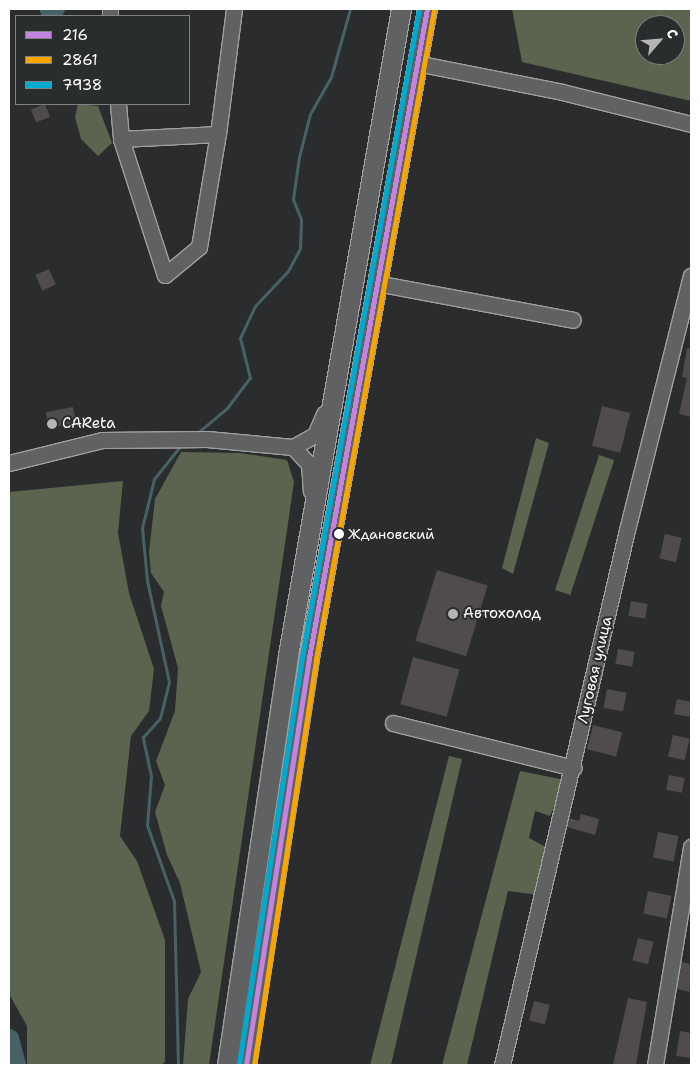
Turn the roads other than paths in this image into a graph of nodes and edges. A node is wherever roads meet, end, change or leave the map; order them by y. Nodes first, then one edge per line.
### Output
1 (234, 9) edge
2 (401, 9) edge
3 (427, 9) edge
4 (416, 63) junction
5 (118, 105) edge
6 (691, 124) edge
7 (218, 134) junction
8 (121, 139) junction
9 (691, 276) edge
10 (376, 283) junction
11 (573, 320) dead end
12 (340, 363) junction
13 (293, 447) junction
14 (9, 463) edge
15 (309, 534) junction
16 (393, 723) dead end
17 (573, 768) junction
18 (691, 847) edge
19 (227, 1065) edge
20 (246, 1065) edge
21 (502, 1065) edge
22 (655, 1065) edge

1 - 7 street
2 - 12 main road
3 - 4 main road
4 - 6 street
4 - 10 main road
5 - 8 street
7 - 8 street
7 - 8 street
9 - 17 street, Луговая улица
10 - 11 street
10 - 20 main road
12 - 13 street
12 - 15 main road
13 - 14 street
13 - 15 street
15 - 19 main road
16 - 17 street
17 - 21 street, Луговая улица
18 - 22 street

